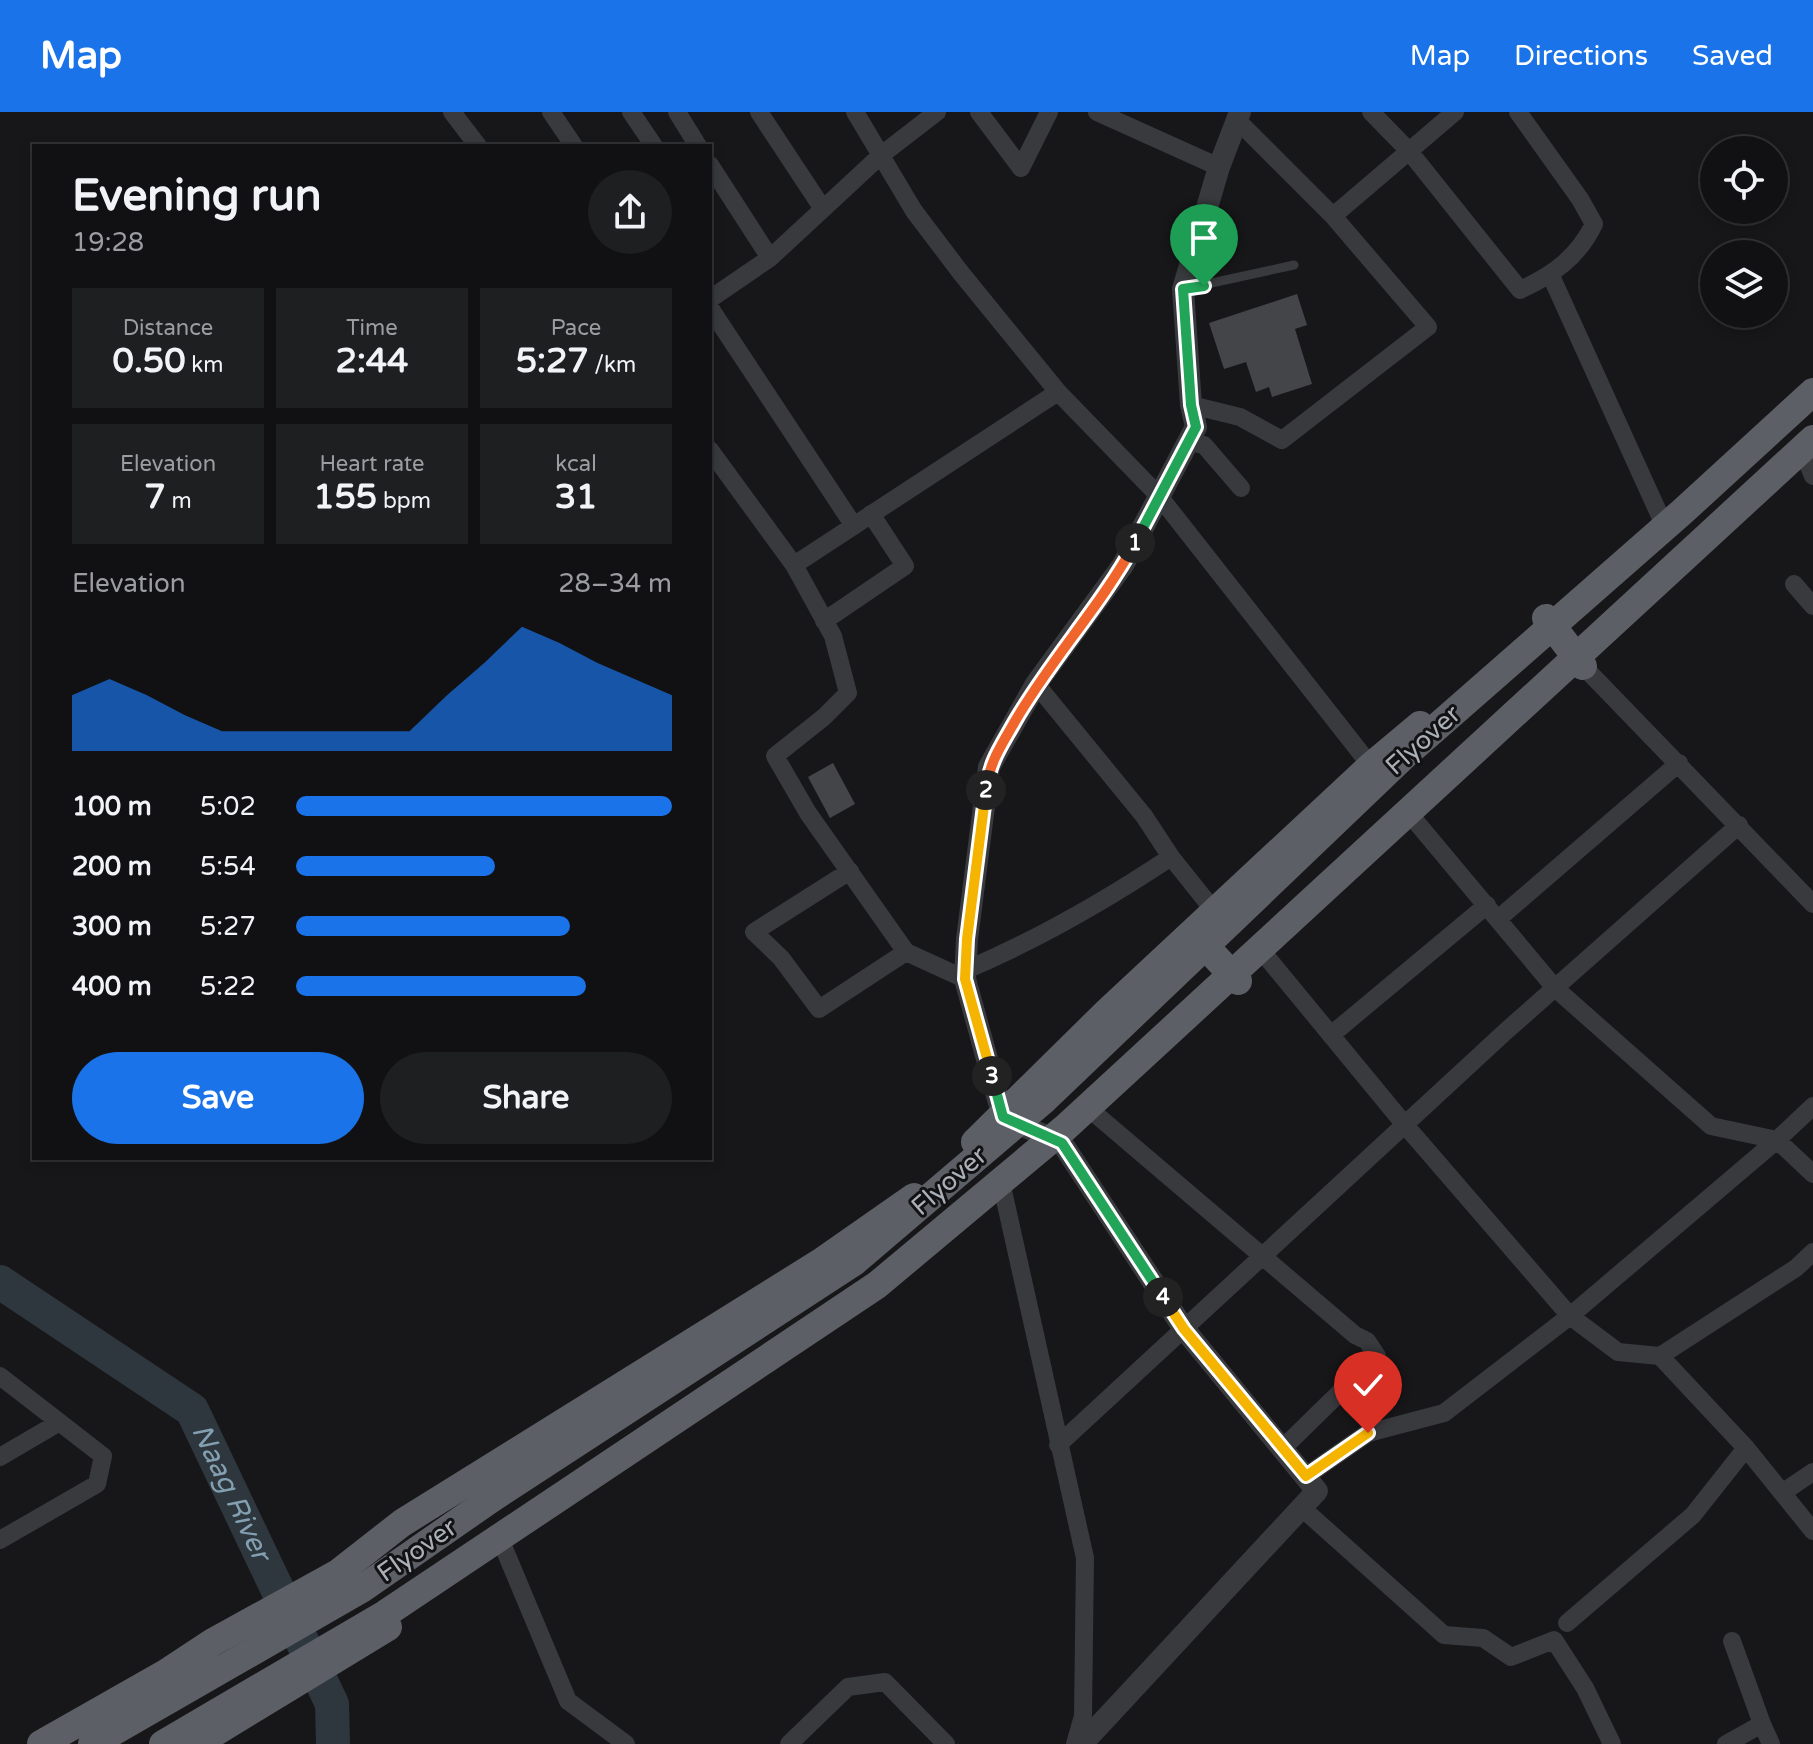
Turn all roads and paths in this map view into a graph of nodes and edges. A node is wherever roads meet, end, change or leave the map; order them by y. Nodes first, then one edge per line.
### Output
1 (452, 112) edge
2 (551, 112) edge
3 (631, 112) edge
4 (677, 112) edge
5 (759, 112) edge
6 (855, 112) edge
7 (937, 112) edge
8 (979, 112) edge
9 (1049, 112) edge
10 (1097, 112) edge
11 (1371, 112) edge
12 (1455, 112) edge
13 (1518, 112) edge
14 (1239, 116) edge
15 (476, 144) edge
16 (573, 144) edge
17 (653, 144) edge
18 (697, 144) edge
19 (1409, 151) junction
20 (880, 156) junction
21 (1219, 167) junction
22 (717, 191) edge
23 (823, 209) junction
24 (1333, 216) junction
25 (770, 258) junction
26 (1294, 265) dead end
27 (1551, 276) junction
28 (1183, 289) junction
29 (712, 298) edge
30 (712, 311) edge
31 (1813, 379) edge
32 (1058, 392) junction
33 (1813, 392) edge
34 (1191, 405) junction
35 (1188, 442) junction
36 (712, 453) edge
37 (1811, 454) edge
38 (1241, 488) dead end
39 (1159, 496) junction
40 (871, 514) junction
41 (1660, 516) junction
42 (854, 526) junction
43 (794, 565) junction
44 (1794, 584) dead end
45 (1813, 606) edge
46 (1546, 618) junction
47 (824, 621) junction
48 (1583, 666) junction
49 (1036, 684) junction
50 (1679, 763) junction
51 (1371, 766) junction
52 (1412, 817) junction
53 (1739, 825) junction
54 (1171, 857) junction
55 (850, 871) junction
56 (1813, 904) edge
57 (1215, 912) junction
58 (1493, 912) junction
59 (1193, 933) junction
60 (906, 952) junction
61 (1265, 955) junction
62 (966, 974) junction
63 (1238, 981) junction
64 (1555, 988) junction
65 (1331, 1035) junction
66 (1813, 1106) edge
67 (1093, 1112) junction
68 (1003, 1117) junction
69 (1405, 1125) junction
70 (1777, 1140) junction
71 (1062, 1143) junction
72 (1813, 1174) edge
73 (1003, 1191) junction
74 (1813, 1252) edge
75 (1262, 1254) junction
76 (1570, 1316) junction
77 (1184, 1329) junction
78 (1660, 1356) junction
79 (0, 1377) edge
80 (58, 1423) junction
81 (1058, 1445) junction
82 (1283, 1448) junction
83 (1746, 1448) junction
84 (0, 1457) edge
85 (1813, 1472) edge
86 (1306, 1476) junction
87 (1782, 1493) junction
88 (1302, 1508) junction
89 (1813, 1531) edge
90 (0, 1540) edge
91 (503, 1546) junction
92 (338, 1573) junction
93 (1567, 1623) dead end
94 (375, 1636) junction
95 (1732, 1641) dead end
96 (1762, 1724) junction
97 (41, 1744) edge
98 (92, 1744) edge
99 (163, 1744) edge
100 (196, 1744) edge
101 (626, 1744) edge
102 (789, 1744) edge
103 (946, 1744) edge
104 (1075, 1744) edge
105 (1082, 1744) edge
106 (1612, 1744) edge
107 (1726, 1744) edge
108 (1771, 1744) edge

1 - 15 street
2 - 16 street
3 - 17 street
4 - 18 street
5 - 23 street
6 - 20 street
7 - 20 street
8 - 9 street
10 - 21 street
11 - 19 street
12 - 19 street
13 - 27 street
14 - 21 street
14 - 24 street
19 - 24 street
19 - 27 street
20 - 23 street
20 - 32 street
21 - 28 street
22 - 25 street
23 - 25 street
24 - 34 street
25 - 29 street
26 - 28 lane
27 - 41 street
28 - 34 street
30 - 42 street
31 - 41 highway
32 - 39 street
32 - 40 street
33 - 98 highway, Flyover, bridge
34 - 35 street
35 - 38 street
35 - 39 street
36 - 43 street
37 - 48 highway
37 - 99 highway, Flyover, bridge
39 - 49 street
39 - 51 street
40 - 42 street
40 - 47 street
41 - 46 highway
42 - 43 street
43 - 47 street
44 - 45 street
46 - 48 highway
46 - 51 highway
47 - 55 street
48 - 50 street
48 - 52 highway
49 - 54 street
49 - 62 street
50 - 53 street
50 - 58 street
51 - 57 highway
52 - 58 street
52 - 61 highway
53 - 56 street
53 - 64 street
54 - 57 street
54 - 62 street
55 - 60 street
55 - 60 street
57 - 59 highway
58 - 64 street
58 - 65 street
59 - 63 highway
59 - 68 highway
60 - 62 street
61 - 63 highway
61 - 65 street
62 - 68 street
63 - 67 highway
64 - 69 street
64 - 70 street
65 - 69 street
66 - 70 street
67 - 71 highway
67 - 75 street
68 - 71 street
68 - 92 highway
69 - 75 street
69 - 76 street
70 - 72 street
70 - 76 street
71 - 73 highway
71 - 77 street
73 - 81 street
73 - 91 highway
74 - 78 street
75 - 77 street
75 - 82 street
76 - 78 street
76 - 86 street
77 - 81 street
77 - 82 street
78 - 83 street
79 - 80 street
80 - 84 street
80 - 90 street
81 - 104 street
82 - 86 street
83 - 87 street
83 - 93 street
85 - 87 street
86 - 88 street
87 - 89 street
88 - 105 street
88 - 106 street
91 - 94 highway
91 - 101 street
92 - 94 highway
92 - 97 highway
94 - 100 highway
95 - 96 street
96 - 107 street
96 - 108 street
102 - 103 street

